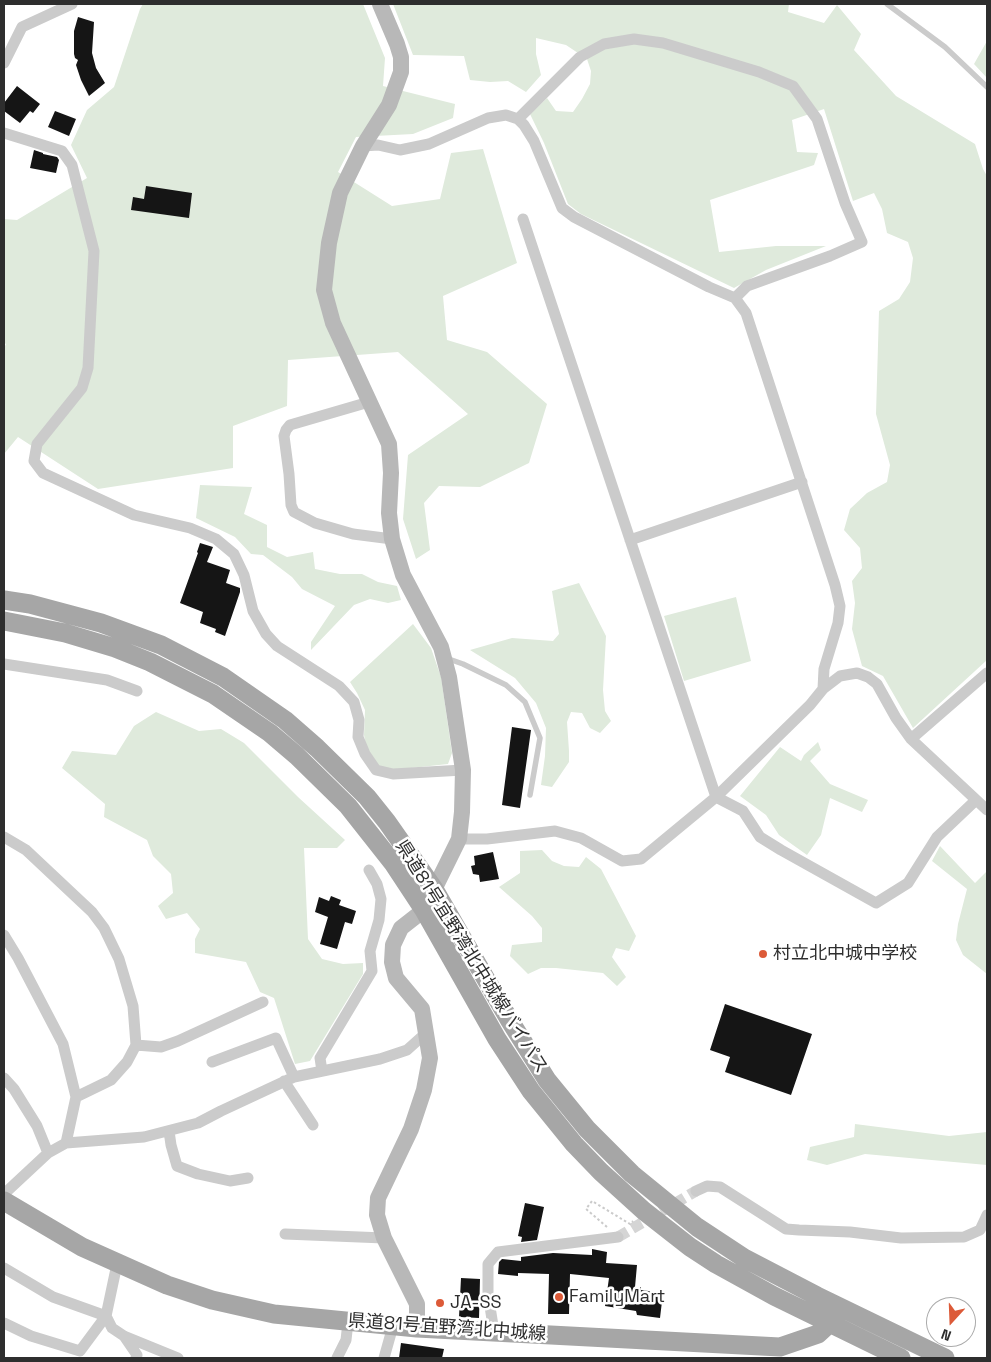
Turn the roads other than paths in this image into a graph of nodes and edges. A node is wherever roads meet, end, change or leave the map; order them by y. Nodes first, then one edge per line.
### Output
1 (72, 4) edge
2 (380, 4) edge
3 (887, 4) edge
4 (4, 62) edge
5 (987, 87) edge
6 (518, 119) junction
7 (4, 133) edge
8 (362, 146) junction
9 (523, 220) dead end
10 (735, 298) junction
11 (370, 402) junction
12 (802, 482) junction
13 (392, 539) junction
14 (630, 540) junction
15 (4, 600) edge
16 (4, 621) edge
17 (444, 658) junction
18 (4, 664) edge
19 (987, 673) edge
20 (823, 688) junction
21 (137, 691) dead end
22 (911, 739) junction
23 (463, 770) junction
24 (530, 795) dead end
25 (716, 797) junction
26 (976, 800) junction
27 (987, 810) edge
28 (4, 837) edge
29 (459, 839) junction
30 (369, 870) dead end
31 (434, 890) junction
32 (424, 910) junction
33 (4, 935) edge
34 (263, 1002) dead end
35 (426, 1033) junction
36 (136, 1045) junction
37 (212, 1062) dead end
38 (322, 1071) junction
39 (4, 1078) edge
40 (289, 1079) junction
41 (76, 1097) junction
42 (313, 1125) dead end
43 (169, 1130) junction
44 (66, 1143) junction
45 (48, 1153) junction
46 (248, 1178) dead end
47 (696, 1191) tunnel mouth
48 (4, 1194) edge
49 (4, 1200) edge
50 (987, 1215) edge
51 (285, 1234) dead end
52 (618, 1237) tunnel mouth
53 (384, 1238) junction
54 (117, 1264) junction
55 (4, 1268) edge
56 (842, 1308) junction
57 (106, 1316) junction
58 (4, 1322) edge
59 (348, 1322) junction
60 (830, 1323) junction
61 (393, 1326) junction
62 (416, 1328) junction
63 (494, 1332) junction
64 (124, 1336) junction
65 (780, 1353) edge
66 (136, 1358) edge
67 (178, 1358) edge
68 (337, 1358) edge
69 (384, 1358) edge
70 (901, 1358) edge
71 (945, 1358) edge

1 - 4 street
2 - 8 street
3 - 5 lane
6 - 8 street
6 - 10 street
6 - 10 street
7 - 23 street
8 - 11 street
9 - 14 street
10 - 12 street
11 - 13 street
11 - 13 street
12 - 14 street
12 - 20 street
13 - 17 street
14 - 25 street
15 - 31 main road, 県道81号宜野湾北中城線バイパス
16 - 32 main road, 県道81号宜野湾北中城線バイパス
17 - 23 street
17 - 24 lane
18 - 21 street
19 - 22 street
20 - 22 street
20 - 25 street
22 - 26 street
23 - 29 street
25 - 26 street
25 - 29 street
26 - 27 street
28 - 36 street
29 - 31 street
30 - 38 street
31 - 32 street
31 - 56 main road, 県道81号宜野湾北中城線バイパス
32 - 35 street
32 - 60 main road, 県道81号宜野湾北中城線バイパス
33 - 41 street
34 - 36 street
35 - 38 street
35 - 53 street
36 - 41 street
37 - 40 street
38 - 40 street
39 - 45 street
40 - 42 street
40 - 43 street
41 - 44 street
43 - 44 street
43 - 46 street
44 - 45 street
45 - 48 street
47 - 50 street
49 - 54 main road, 県道81号宜野湾北中城線
51 - 53 street
52 - 63 street
53 - 62 street
54 - 57 street
54 - 59 main road, 県道81号宜野湾北中城線
55 - 57 street
56 - 60 main road, 県道81号宜野湾北中城線
56 - 71 main road
57 - 58 street
57 - 64 street
59 - 61 main road, 県道81号宜野湾北中城線
59 - 68 street
60 - 65 main road, 県道81号宜野湾北中城線
60 - 70 main road
61 - 62 main road, 県道81号宜野湾北中城線
61 - 69 street
62 - 63 main road, 県道81号宜野湾北中城線
63 - 65 main road, 県道81号宜野湾北中城線
64 - 66 street
64 - 67 street

